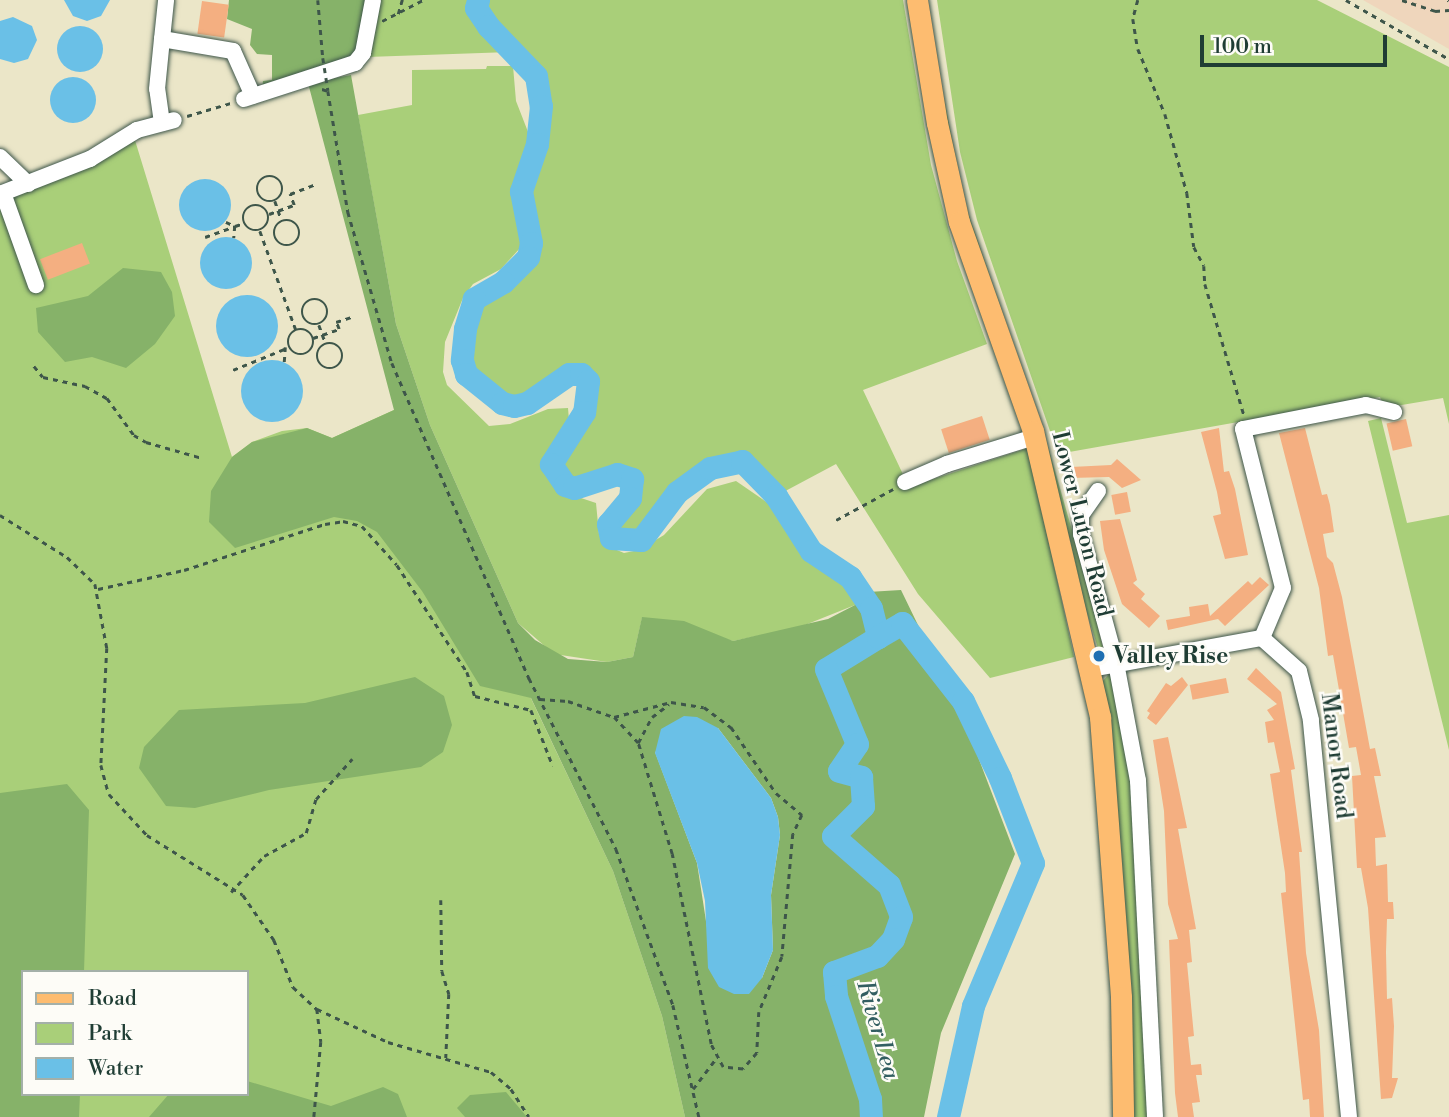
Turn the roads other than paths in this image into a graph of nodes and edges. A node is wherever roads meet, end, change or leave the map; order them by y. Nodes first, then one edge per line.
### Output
1 (166, 0) edge
2 (373, 0) edge
3 (917, 0) edge
4 (162, 39) junction
5 (0, 157) edge
6 (28, 184) junction
7 (1, 194) edge
8 (36, 285) dead end
9 (1394, 412) dead end
10 (1034, 437) junction
11 (905, 482) road end
12 (1098, 491) dead end
13 (1262, 638) junction
14 (1116, 663) junction
15 (1091, 669) junction
16 (1123, 1117) edge
17 (1155, 1117) edge
18 (1349, 1117) edge

1 - 4 street
2 - 4 street
3 - 10 main road, Lower Luton Road
4 - 6 street
5 - 6 street
6 - 7 street
7 - 8 street
9 - 13 street
10 - 11 street
10 - 15 main road, Lower Luton Road
12 - 14 street, Lower Luton Road
13 - 14 street
13 - 18 street, Manor Road
14 - 15 street
14 - 17 street, Lower Luton Road
15 - 16 main road, Lower Luton Road

